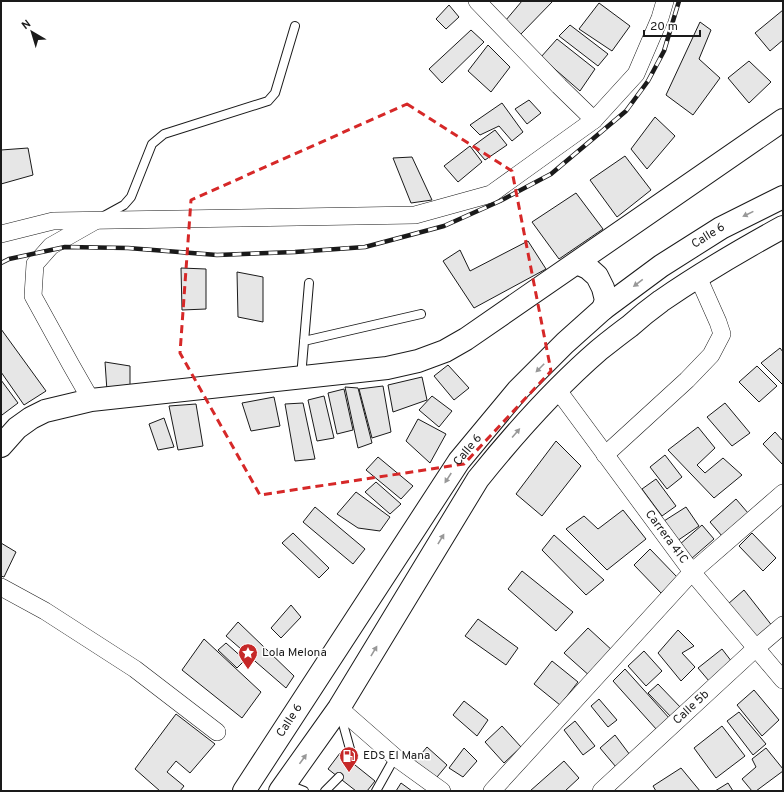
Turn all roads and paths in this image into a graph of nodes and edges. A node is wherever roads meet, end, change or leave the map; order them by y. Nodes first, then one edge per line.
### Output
1 (477, 1) edge
2 (665, 1) edge
3 (295, 26) dead end
4 (594, 120) junction
5 (783, 120) edge
6 (783, 197) edge
7 (96, 221) junction
8 (783, 228) edge
9 (1, 234) edge
10 (577, 263) junction
11 (698, 277) junction
12 (309, 283) dead end
13 (603, 309) junction
14 (421, 314) dead end
15 (304, 341) junction
16 (300, 378) junction
17 (557, 389) junction
18 (91, 400) junction
19 (1, 446) edge
20 (605, 455) junction
21 (783, 493) edge
22 (692, 572) junction
23 (1, 587) edge
24 (783, 625) edge
25 (756, 648) junction
26 (783, 680) edge
27 (339, 708) junction
28 (218, 732) dead end
29 (395, 757) junction
30 (350, 761) dead end
31 (339, 777) dead end
32 (290, 788) edge
33 (244, 791) edge
34 (325, 791) edge
35 (376, 791) edge
36 (442, 791) edge
37 (492, 791) edge
38 (601, 791) edge

1 - 4 street
2 - 4 street
3 - 7 lane
4 - 7 street
5 - 10 main road
6 -> 13 main road, Calle 6
7 - 9 street
7 - 18 street
8 - 11 main road, Calle 6
10 - 13 main road
10 - 16 main road
11 - 17 main road, Calle 6
11 - 20 street
12 - 15 lane
13 -> 33 main road, Calle 6
14 - 15 lane
15 - 16 lane
16 - 18 main road
17 - 20 street, Carrera 41C
27 -> 17 main road, Calle 6
18 - 19 main road
20 - 22 street, Carrera 41C
21 - 22 street
22 - 25 street, Carrera 41C
22 - 37 street
23 - 28 street
24 - 25 street, Calle 5b
25 - 26 street, Carrera 41C
25 - 38 street, Calle 5b
27 - 29 street
27 - 30 lane
32 -> 27 main road, Calle 6
29 - 35 lane
29 - 36 street
31 - 34 lane

